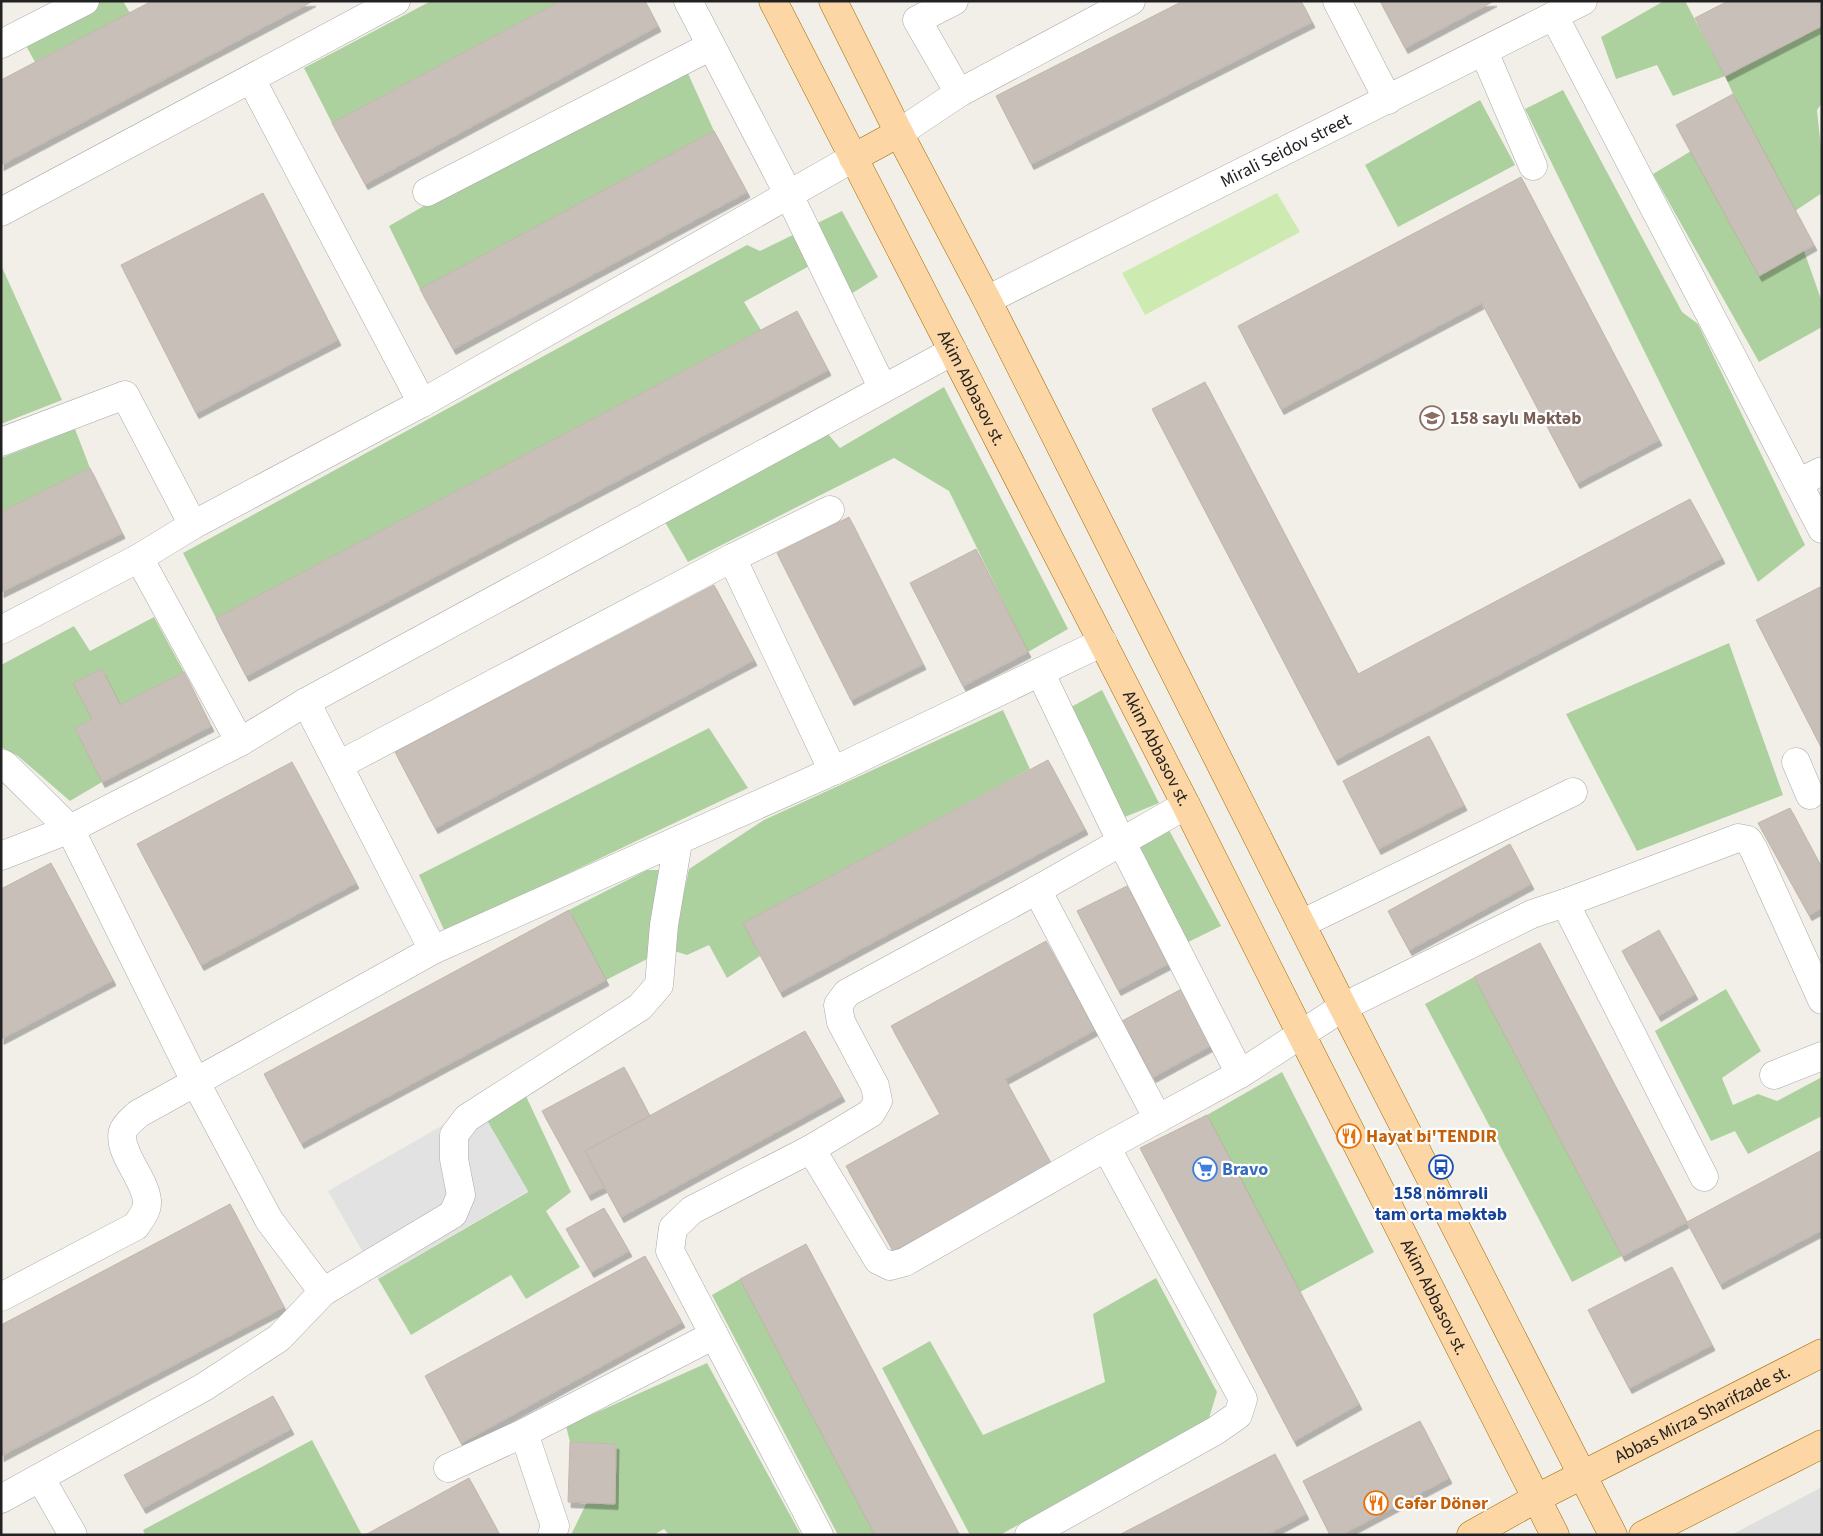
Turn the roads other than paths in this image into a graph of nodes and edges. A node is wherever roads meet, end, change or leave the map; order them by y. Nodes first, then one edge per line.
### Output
1 (85, 1) edge
2 (396, 1) edge
3 (688, 1) edge
4 (773, 1) edge
5 (833, 1) edge
6 (954, 1) edge
7 (1131, 1) edge
8 (1337, 1) edge
9 (1583, 1) edge
10 (912, 10) edge
11 (1554, 16) junction
12 (1, 44) edge
13 (711, 46) junction
14 (1484, 52) junction
15 (251, 79) junction
16 (959, 93) junction
17 (1388, 100) junction
18 (899, 133) junction
19 (853, 158) junction
20 (1533, 166) dead end
21 (427, 192) dead end
22 (789, 195) junction
23 (1, 212) edge
24 (987, 300) junction
25 (953, 351) junction
26 (883, 389) junction
27 (422, 403) junction
28 (1, 442) edge
29 (1810, 477) edge
30 (830, 510) dead end
31 (193, 525) junction
32 (1822, 529) edge
33 (139, 558) junction
34 (732, 558) junction
35 (1, 630) edge
36 (1102, 642) junction
37 (1040, 672) junction
38 (306, 702) junction
39 (240, 742) junction
40 (1796, 762) dead end
41 (1, 764) edge
42 (339, 765) junction
43 (833, 771) junction
44 (1573, 792) dead end
45 (1810, 795) dead end
46 (1186, 804) junction
47 (70, 829) junction
48 (1121, 841) junction
49 (678, 842) junction
50 (1, 856) edge
51 (1037, 890) junction
52 (1565, 903) junction
53 (1301, 924) junction
54 (433, 950) junction
55 (1822, 1000) edge
56 (1343, 1007) junction
57 (1300, 1034) junction
58 (1822, 1056) edge
59 (1240, 1074) junction
60 (1774, 1074) dead end
61 (194, 1081) junction
62 (1158, 1119) junction
63 (1106, 1147) junction
64 (811, 1150) junction
65 (1704, 1177) dead end
66 (323, 1292) junction
67 (1, 1297) edge
68 (714, 1335) junction
69 (1822, 1353) edge
70 (524, 1433) junction
71 (1822, 1444) edge
72 (448, 1468) dead end
73 (1583, 1475) junction
74 (41, 1479) junction
75 (1537, 1498) junction
76 (1, 1499) edge
77 (72, 1535) edge
78 (552, 1535) edge
79 (819, 1535) edge
80 (1029, 1535) edge
81 (1471, 1535) edge
82 (1555, 1535) edge
83 (1613, 1535) edge
84 (1644, 1535) edge

1 - 12 street
2 - 15 street
3 - 13 street
4 - 19 main road, Akim Abbasov st.
5 - 18 main road
6 - 10 street
7 - 16 street
8 - 17 street
9 - 11 street, Mirali Seidov street
10 - 16 street
11 - 14 street, Mirali Seidov street
11 - 29 street
13 - 21 street
13 - 22 street
14 - 17 street, Mirali Seidov street
14 - 20 street
15 - 23 street
15 - 27 street
16 - 18 street
17 - 24 street, Mirali Seidov street
18 - 19 main road
18 - 24 main road
19 - 22 street
19 - 25 main road, Akim Abbasov st.
22 - 26 street
22 - 27 street
24 - 53 main road
25 - 26 street
25 - 36 main road, Akim Abbasov st.
26 - 38 street
27 - 31 street
28 - 31 street
29 - 32 street
30 - 34 street
31 - 33 street
33 - 35 street
33 - 39 street
34 - 42 street
34 - 43 street
36 - 37 street
36 - 46 main road, Akim Abbasov st.
37 - 43 street
37 - 48 street
38 - 39 street
38 - 42 street
39 - 47 street
40 - 45 street
41 - 47 street
42 - 54 street
43 - 49 street
44 - 53 street
46 - 48 street
46 - 57 main road, Akim Abbasov st.
47 - 50 street
47 - 61 street
48 - 51 street
48 - 59 street
49 - 54 street
49 - 66 street
51 - 62 street
51 - 64 street
52 - 55 street
52 - 56 street
52 - 65 street
53 - 56 main road
54 - 61 street
56 - 57 street
56 - 73 main road
57 - 59 street
57 - 75 main road, Akim Abbasov st.
58 - 60 street
59 - 62 street
61 - 66 street
61 - 67 street
62 - 63 street
63 - 64 street
63 - 80 street
64 - 68 street
66 - 74 street
68 - 70 street
68 - 79 street
69 - 73 main road, Abbas Mirza Sharifzade st.
70 - 72 street
70 - 78 street
71 - 84 main road
73 - 75 main road, Abbas Mirza Sharifzade st.
73 - 83 main road
74 - 76 street
74 - 77 street
75 - 81 main road
75 - 82 main road, Akim Abbasov st.

